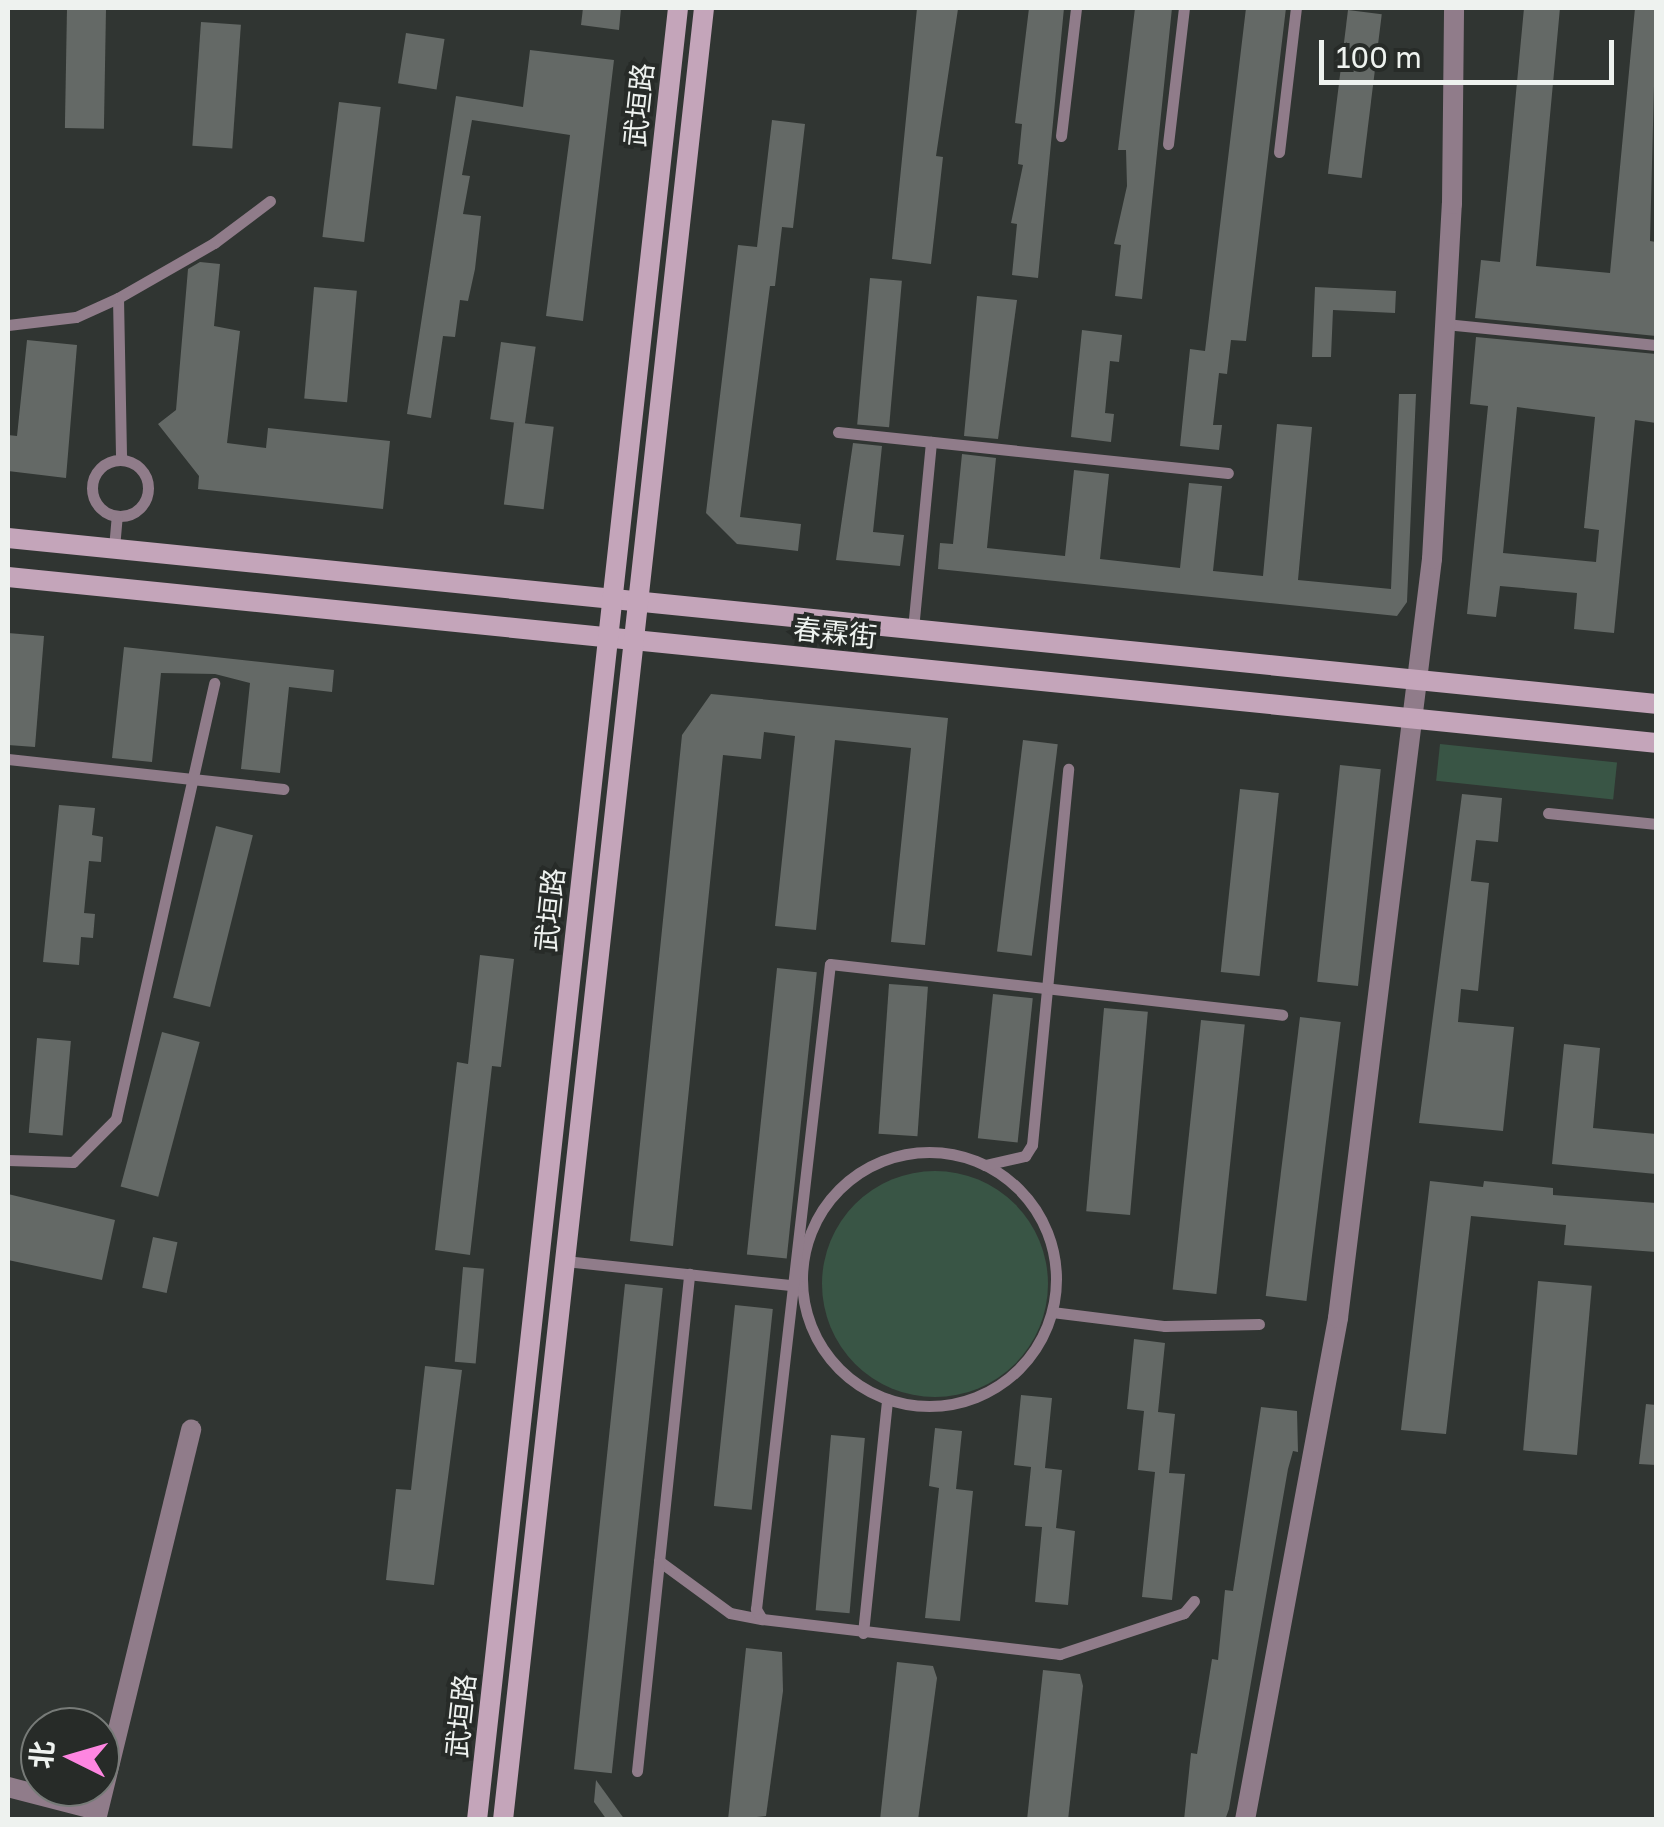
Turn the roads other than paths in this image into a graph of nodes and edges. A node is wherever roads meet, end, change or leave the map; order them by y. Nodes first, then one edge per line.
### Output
1 (678, 8) edge
2 (704, 8) edge
3 (1076, 8) edge
4 (1184, 8) edge
5 (1296, 8) edge
6 (1454, 8) edge
7 (1061, 136) dead end
8 (1168, 144) dead end
9 (1280, 152) dead end
10 (270, 201) dead end
11 (118, 298) junction
12 (1446, 324) junction
13 (8, 325) edge
14 (1656, 345) edge
15 (838, 432) dead end
16 (931, 442) junction
17 (120, 459) junction
18 (1228, 473) dead end
19 (117, 516) junction
20 (8, 538) edge
21 (114, 548) junction
22 (8, 577) edge
23 (612, 598) junction
24 (638, 601) junction
25 (913, 629) junction
26 (608, 638) junction
27 (634, 640) junction
28 (1418, 680) junction
29 (214, 683) dead end
30 (1656, 704) edge
31 (1413, 719) junction
32 (1656, 744) edge
33 (8, 759) edge
34 (1068, 768) dead end
35 (192, 779) junction
36 (283, 789) dead end
37 (1548, 813) dead end
38 (1656, 824) edge
39 (1047, 989) junction
40 (1282, 1015) dead end
41 (8, 1160) edge
42 (985, 1165) junction
43 (565, 1260) junction
44 (689, 1274) junction
45 (798, 1286) junction
46 (1052, 1312) junction
47 (1259, 1324) dead end
48 (887, 1399) junction
49 (190, 1429) dead end
50 (659, 1561) junction
51 (1194, 1601) dead end
52 (762, 1619) junction
53 (863, 1633) junction
54 (637, 1770) dead end
55 (8, 1786) edge
56 (96, 1815) edge
57 (477, 1820) edge
58 (504, 1820) edge
59 (1245, 1820) edge

1 - 23 main road, 武垣路
2 - 24 main road, 武垣路
3 - 7 lane
4 - 8 lane
5 - 9 lane
6 - 12 street
10 - 11 lane
11 - 13 lane
11 - 17 lane
12 - 14 lane
12 - 28 street
15 - 16 lane
16 - 18 lane
16 - 25 lane
17 - 19 lane
17 - 19 lane
19 - 21 lane
20 - 21 main road, 春霖街
21 - 23 main road, 春霖街
22 - 26 main road, 春霖街
23 - 24 main road, 春霖街
23 - 26 main road, 武垣路
24 - 25 main road, 春霖街
24 - 27 main road, 武垣路
25 - 28 main road, 春霖街
26 - 27 main road, 春霖街
26 - 57 main road, 武垣路
27 - 31 main road, 春霖街
27 - 43 main road, 武垣路
28 - 30 main road, 春霖街
28 - 31 street
29 - 35 lane
31 - 32 main road, 春霖街
31 - 59 street
33 - 35 lane
34 - 39 lane
35 - 36 lane
35 - 41 lane
37 - 38 lane
39 - 40 lane
39 - 42 lane
39 - 45 lane
42 - 45 lane
42 - 46 lane
43 - 44 lane
43 - 58 main road, 武垣路
44 - 45 lane
44 - 50 lane
45 - 48 lane
45 - 52 lane
46 - 47 lane
46 - 48 lane
48 - 53 lane
49 - 56 street
50 - 52 lane
50 - 54 lane
51 - 53 lane
52 - 53 lane
55 - 56 street

